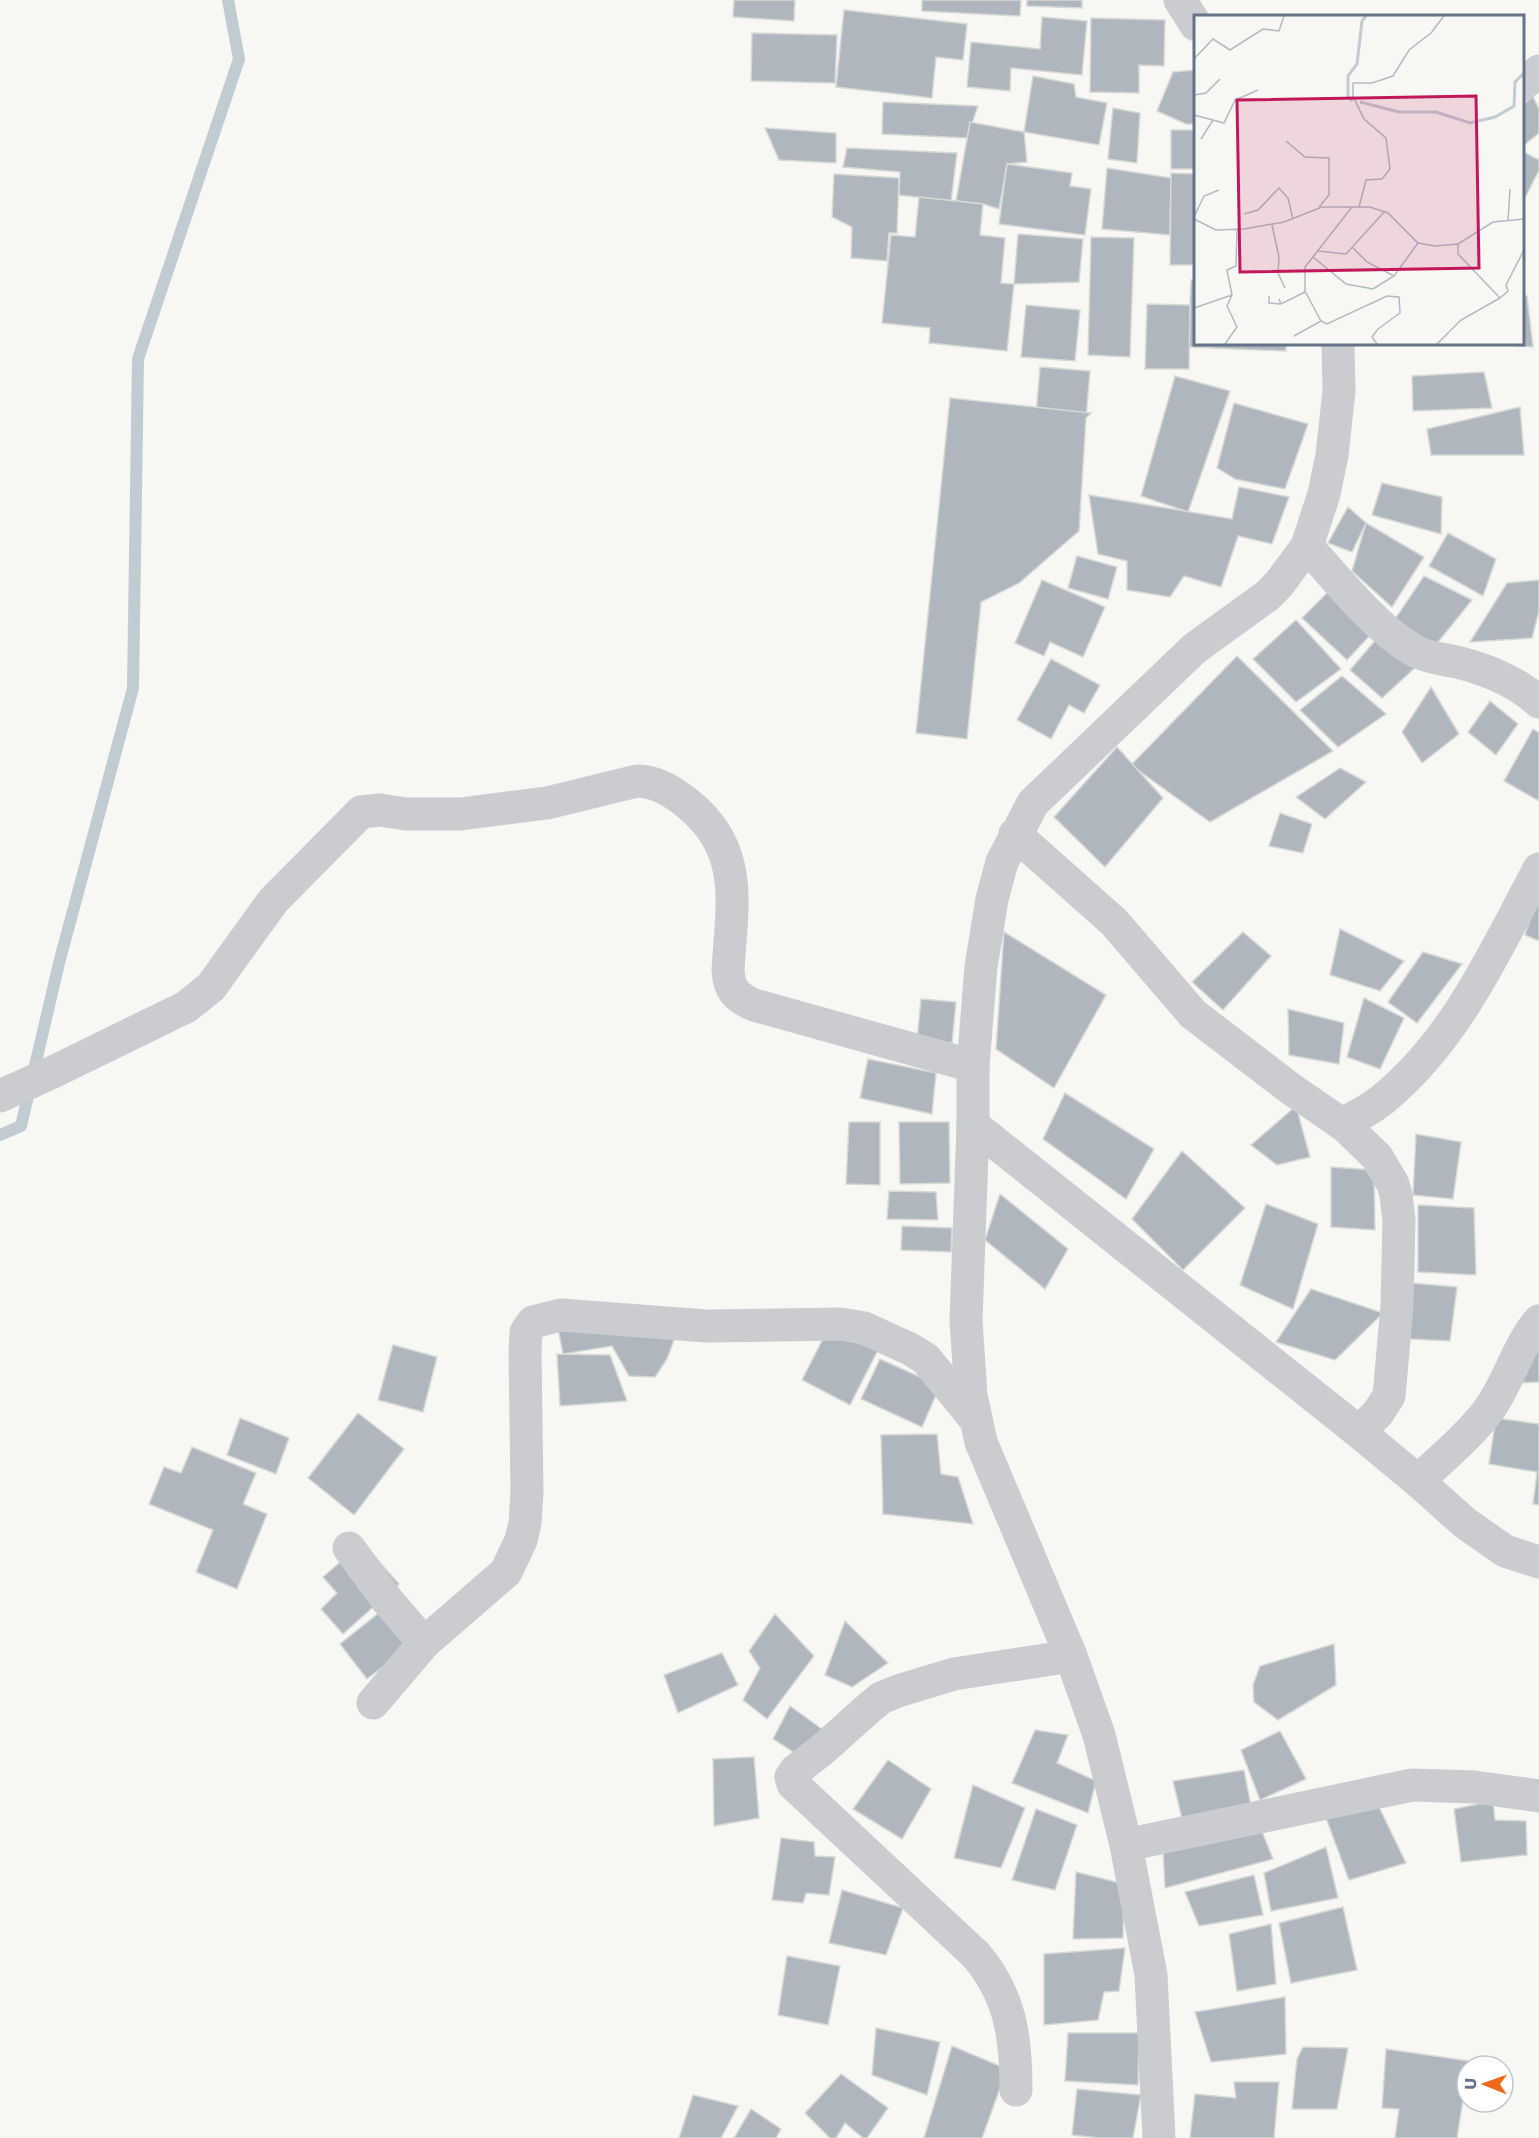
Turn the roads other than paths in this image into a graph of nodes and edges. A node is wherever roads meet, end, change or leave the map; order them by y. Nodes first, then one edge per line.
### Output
1 (1180, 0) edge
2 (1194, 23) edge
3 (1539, 71) edge
4 (1524, 83) edge
5 (1338, 345) edge
6 (1307, 546) junction
7 (1539, 702) edge
8 (1015, 834) junction
9 (1539, 869) edge
10 (973, 1066) junction
11 (4, 1094) edge
12 (1342, 1124) junction
13 (974, 1125) junction
14 (1539, 1321) edge
15 (974, 1408) junction
16 (1359, 1432) junction
17 (1418, 1481) junction
18 (349, 1548) dead end
19 (1539, 1562) edge
20 (424, 1644) junction
21 (1071, 1656) junction
22 (373, 1703) dead end
23 (1539, 1796) edge
24 (1126, 1845) junction
25 (1016, 2090) dead end
26 (1159, 2138) edge

1 - 2 street
3 - 4 street
5 - 6 street
6 - 7 street
6 - 8 street
8 - 10 street
8 - 12 street
9 - 12 street
10 - 11 street
10 - 13 street
12 - 16 street
13 - 15 street
13 - 16 street
14 - 17 street
15 - 20 street
15 - 21 street
16 - 17 street
17 - 19 street
18 - 20 street
20 - 22 street
21 - 24 street
21 - 25 street
23 - 24 street
24 - 26 street

